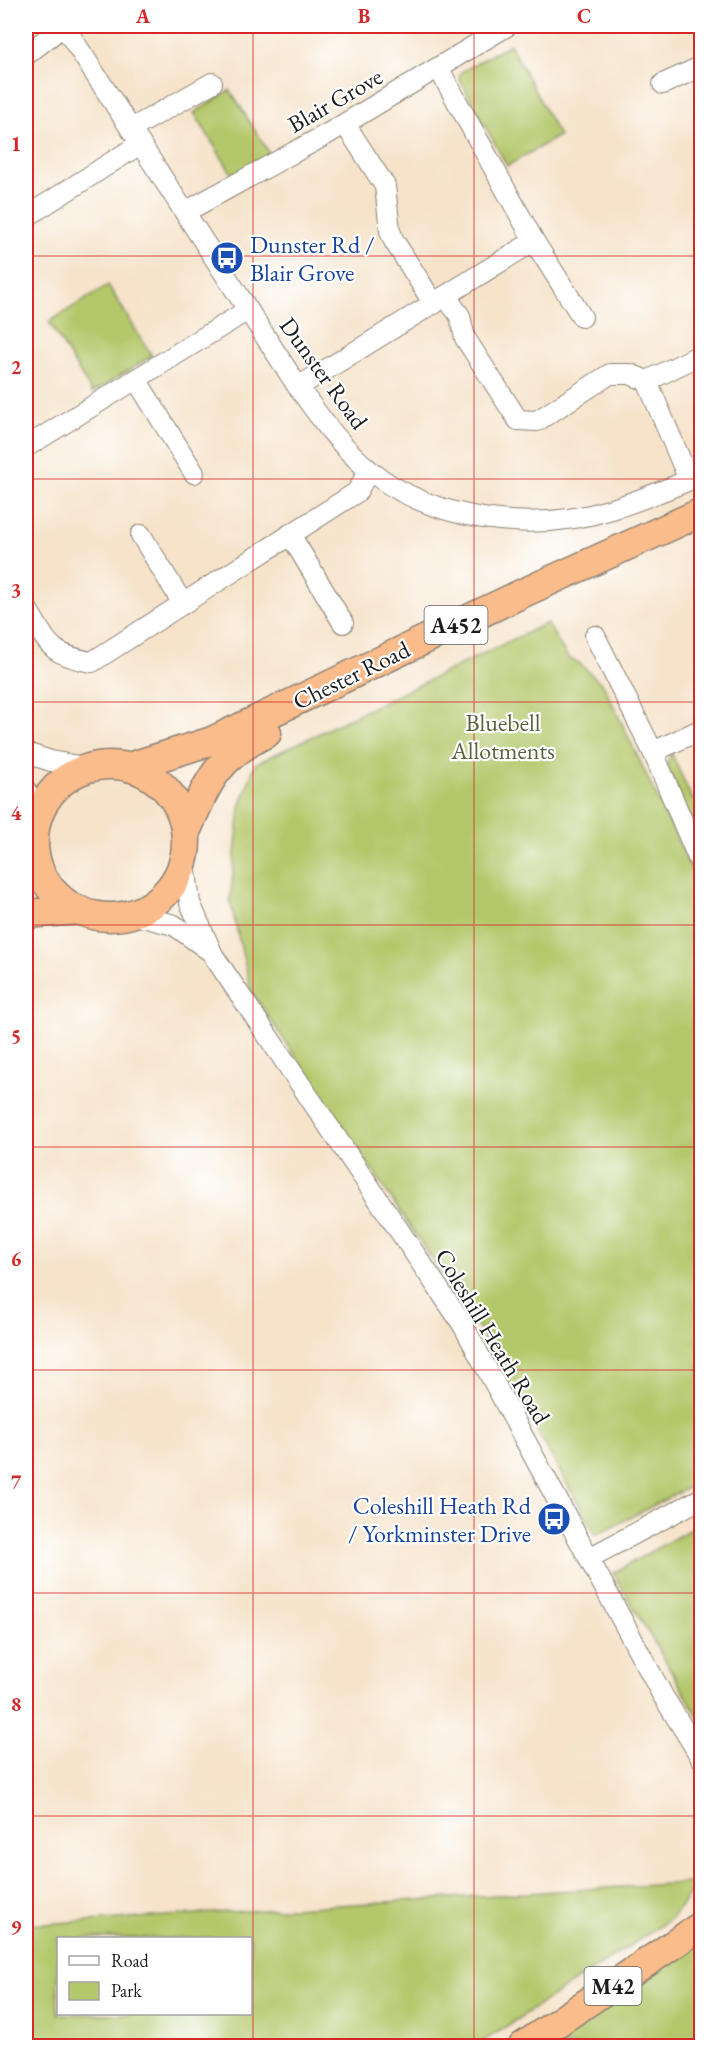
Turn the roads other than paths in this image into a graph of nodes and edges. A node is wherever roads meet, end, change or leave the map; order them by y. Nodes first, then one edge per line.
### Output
1 (64, 26) edge
2 (507, 26) edge
3 (26, 55) edge
4 (702, 66) edge
5 (439, 69) junction
6 (212, 83) dead end
7 (663, 84) dead end
8 (345, 124) junction
9 (135, 137) junction
10 (185, 212) junction
11 (26, 217) edge
12 (534, 242) junction
13 (440, 300) junction
14 (248, 310) junction
15 (582, 317) dead end
16 (702, 354) edge
17 (136, 379) junction
18 (647, 381) junction
19 (298, 387) junction
20 (26, 447) edge
21 (369, 470) junction
22 (194, 473) dead end
23 (695, 478) edge
24 (702, 512) edge
25 (702, 527) edge
26 (291, 534) junction
27 (141, 535) dead end
28 (183, 604) junction
29 (26, 607) edge
30 (343, 623) dead end
31 (595, 636) dead end
32 (702, 729) edge
33 (653, 752) junction
34 (26, 753) edge
35 (128, 767) junction
36 (88, 768) junction
37 (26, 790) edge
38 (185, 844) junction
39 (32, 847) edge
40 (702, 867) edge
41 (80, 910) junction
42 (26, 914) edge
43 (131, 914) junction
44 (213, 955) junction
45 (702, 1498) edge
46 (589, 1558) junction
47 (702, 1759) edge
48 (702, 1925) edge
49 (523, 2046) edge

1 - 3 street
1 - 9 street, Dunster Road
2 - 5 street, Blair Grove
4 - 7 street
5 - 8 street, Blair Grove
5 - 12 street
6 - 9 street
8 - 10 street, Blair Grove
8 - 13 street
9 - 10 street, Dunster Road
9 - 11 street
10 - 14 street, Dunster Road
12 - 13 street
12 - 15 street
13 - 18 street
13 - 19 street
14 - 17 street
14 - 19 street, Dunster Road
16 - 18 street
17 - 20 street
17 - 22 street
18 - 23 street
19 - 21 street, Dunster Road
21 - 23 street, Dunster Road
21 - 26 street
24 - 35 highway, Chester Road / A452
25 - 38 highway, Chester Road / A452
26 - 28 street
26 - 30 street
27 - 28 street
28 - 29 street
31 - 33 street
32 - 33 street
33 - 40 street
34 - 36 street
35 - 36 highway
35 - 38 highway
36 - 39 highway
37 - 39 street
38 - 43 highway
38 - 44 street, Coleshill Heath Road
39 - 41 highway
41 - 42 highway
41 - 43 highway
43 - 44 street, Coleshill Heath Road
44 - 46 street, Coleshill Heath Road
45 - 46 street
46 - 47 street, Coleshill Heath Road
48 - 49 highway, M42

